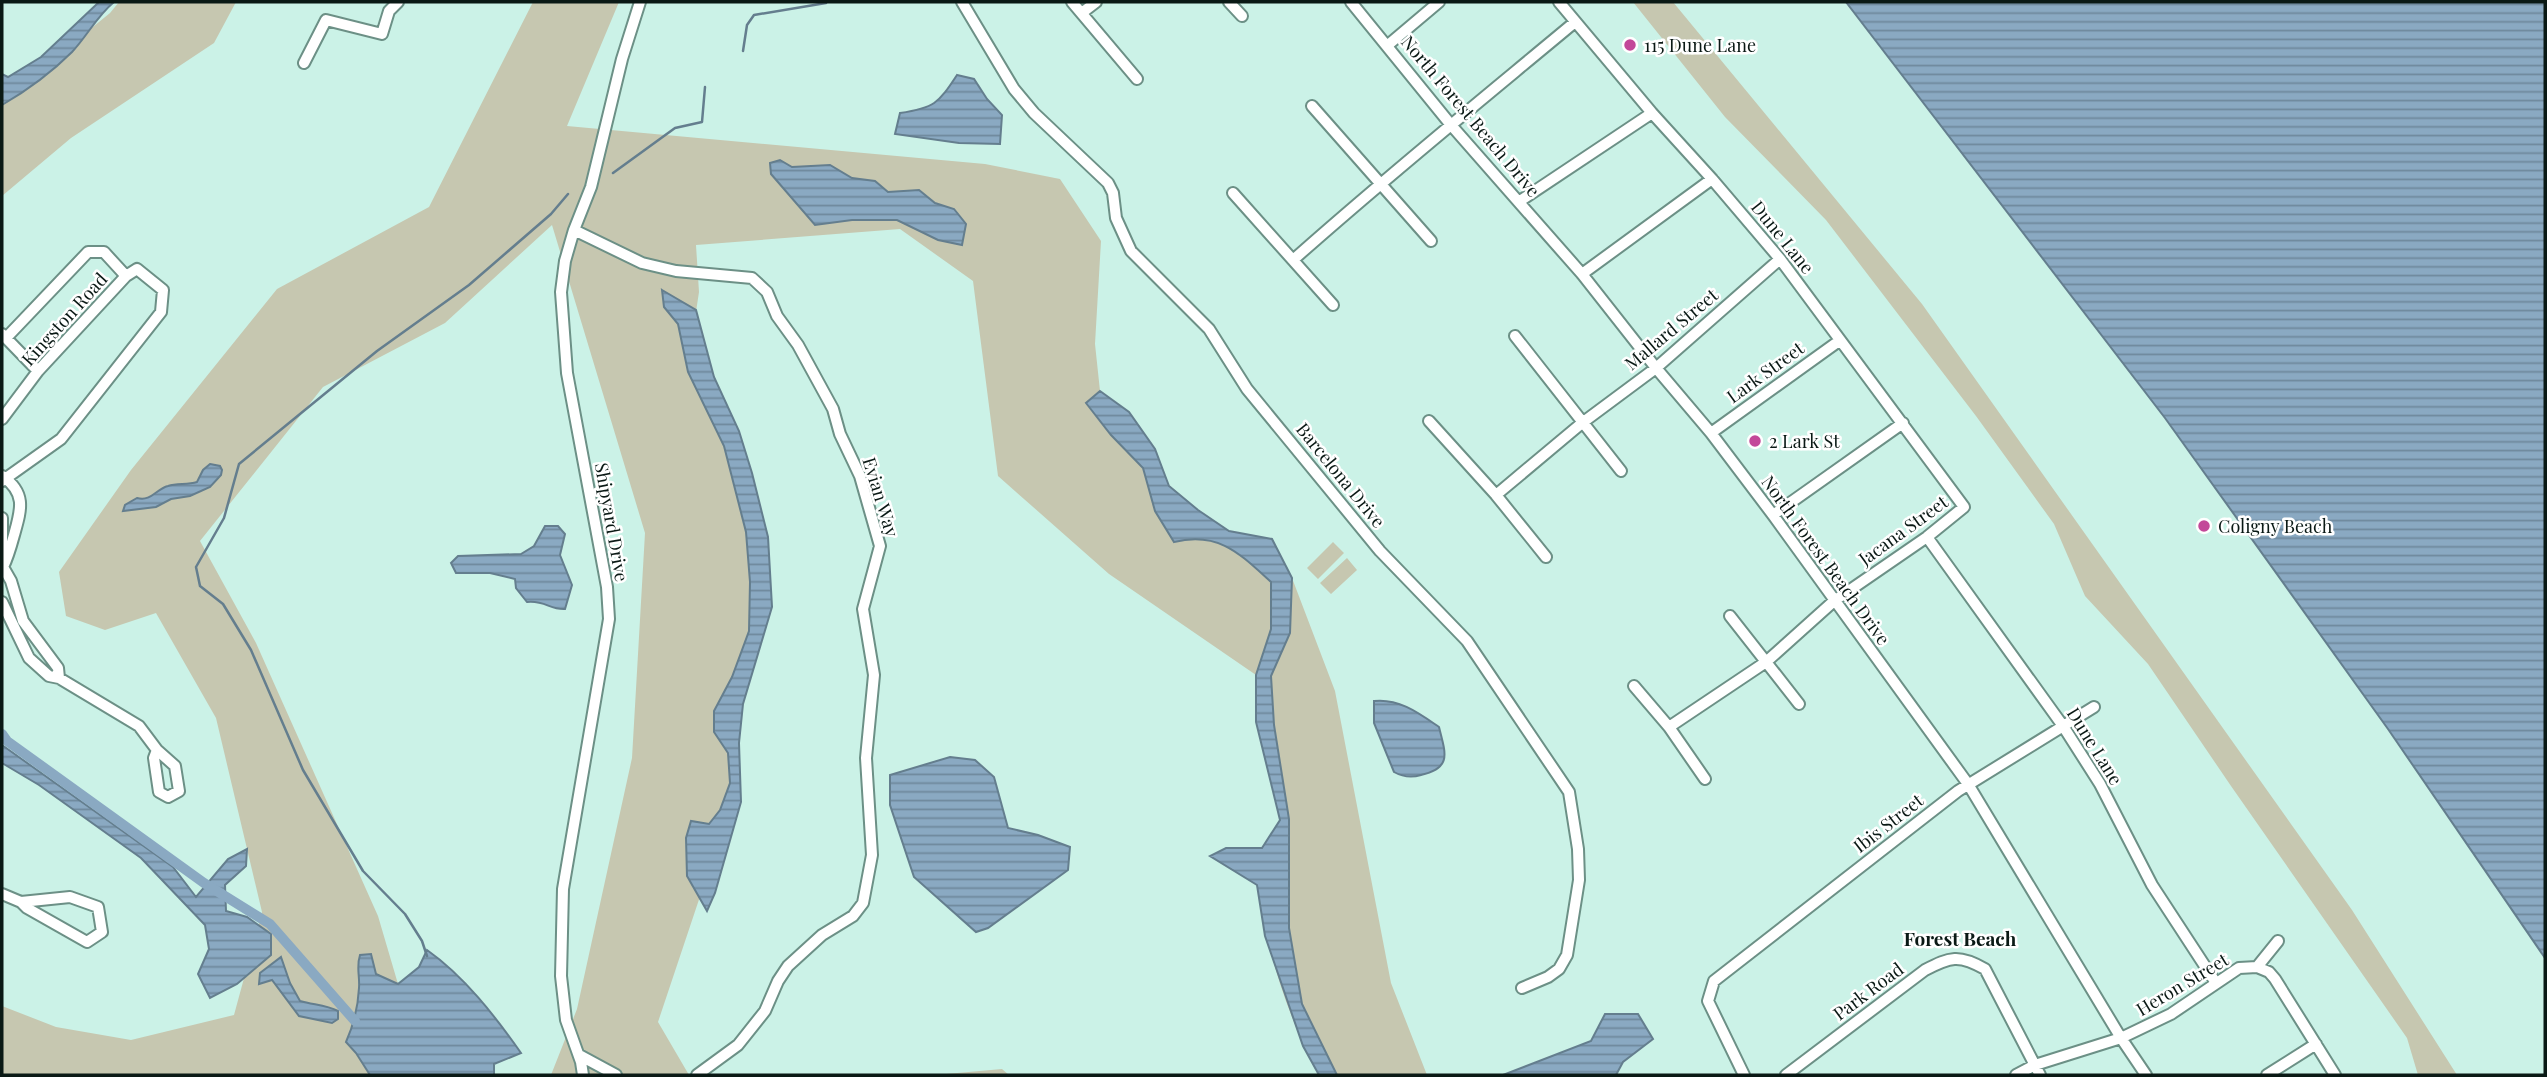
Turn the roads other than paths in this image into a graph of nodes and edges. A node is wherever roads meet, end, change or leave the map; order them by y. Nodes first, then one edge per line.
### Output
1 (398, 2) edge
2 (640, 2) edge
3 (962, 2) edge
4 (1072, 2) edge
5 (1096, 2) edge
6 (1229, 2) edge
7 (1351, 2) edge
8 (1439, 2) edge
9 (1559, 2) edge
10 (1083, 12) junction
11 (1242, 16) dead end
12 (1575, 22) junction
13 (1388, 45) junction
14 (304, 63) dead end
15 (1137, 79) dead end
16 (1312, 106) dead end
17 (1652, 113) junction
18 (1451, 125) junction
19 (1712, 179) junction
20 (1381, 182) junction
21 (1233, 193) dead end
22 (1520, 201) junction
23 (574, 230) junction
24 (1431, 241) dead end
25 (1293, 260) junction
26 (1780, 260) junction
27 (1582, 274) junction
28 (127, 276) junction
29 (1333, 305) dead end
30 (4, 336) edge
31 (1515, 336) dead end
32 (1839, 341) junction
33 (1656, 368) junction
34 (38, 371) junction
35 (2, 419) edge
36 (1429, 421) dead end
37 (1582, 423) junction
38 (1903, 423) junction
39 (1711, 433) junction
40 (1621, 471) dead end
41 (3, 478) edge
42 (1496, 495) junction
43 (1964, 507) joint
44 (1773, 515) junction
45 (2, 518) edge
46 (1927, 537) junction
47 (1546, 558) dead end
48 (2, 569) edge
49 (1834, 601) junction
50 (2, 602) edge
51 (1731, 616) dead end
52 (18, 623) junction
53 (1766, 662) junction
54 (59, 678) junction
55 (1634, 686) dead end
56 (1799, 704) dead end
57 (2094, 707) dead end
58 (2063, 726) junction
59 (1669, 727) junction
60 (157, 750) dead end
61 (1705, 779) dead end
62 (1968, 784) junction
63 (2, 894) edge
64 (22, 902) junction
65 (2278, 941) dead end
66 (2257, 967) junction
67 (2216, 983) junction
68 (1522, 988) dead end
69 (2121, 1038) junction
70 (2316, 1044) junction
71 (579, 1055) junction
72 (2037, 1070) edge
73 (583, 1075) edge
74 (616, 1075) edge
75 (697, 1075) edge
76 (1744, 1075) edge
77 (1786, 1075) edge
78 (2015, 1075) edge
79 (2146, 1075) edge
80 (2267, 1075) edge
81 (2335, 1075) edge

1 - 14 street
2 - 23 street, Shipyard Drive
3 - 68 street, Barcelona Drive
4 - 10 street
5 - 10 street
6 - 11 street
7 - 13 street, North Forest Beach Drive
8 - 13 street
9 - 12 street, Dune Lane
10 - 15 street
12 - 17 street, Dune Lane
12 - 18 street
13 - 18 street, North Forest Beach Drive
16 - 20 street
17 - 19 street, Dune Lane
17 - 22 street
18 - 20 street
18 - 22 street, North Forest Beach Drive
19 - 26 street, Dune Lane
19 - 27 street
20 - 24 street
20 - 25 street
21 - 25 street
22 - 27 street, North Forest Beach Drive
23 - 71 street, Shipyard Drive
23 - 75 street, Evian Way
25 - 29 street
26 - 32 street, Dune Lane
26 - 33 street, Mallard Street
27 - 33 street, North Forest Beach Drive
28 - 30 street
28 - 34 street, Kingston Road
28 - 41 street, Kingston Road
30 - 34 street
31 - 37 street
32 - 38 street, Dune Lane
32 - 39 street, Lark Street
33 - 37 street, Mallard Street
33 - 39 street, North Forest Beach Drive
34 - 35 street, Kingston Road
36 - 42 street
37 - 40 street
37 - 42 street, Mallard Street
38 - 43 street, Dune Lane
38 - 44 street
39 - 44 street, North Forest Beach Drive
41 - 48 street
42 - 47 street
43 - 46 street, Jacana Street
44 - 49 street, North Forest Beach Drive
45 - 48 street
46 - 49 street, Jacana Street
46 - 58 street, Dune Lane
48 - 52 street
49 - 53 street, Jacana Street
49 - 62 street, North Forest Beach Drive
50 - 52 street
51 - 53 street
52 - 54 street
52 - 54 street
53 - 56 street
53 - 59 street, Jacana Street
54 - 60 street
55 - 59 street
57 - 58 street, Ibis Street
58 - 62 street, Ibis Street
58 - 67 street, Dune Lane
59 - 61 street
62 - 69 street, North Forest Beach Drive
62 - 76 street, Ibis Street
63 - 64 street
64 - 64 street
65 - 66 street, Heron Street
66 - 67 street, Heron Street
66 - 70 street
67 - 69 street, Heron Street
69 - 72 street, Heron Street
69 - 79 street, North Forest Beach Drive
70 - 80 street
70 - 81 street
71 - 73 street, Shipyard Drive
71 - 74 street
72 - 77 street, Park Road
72 - 78 street, Heron Street

